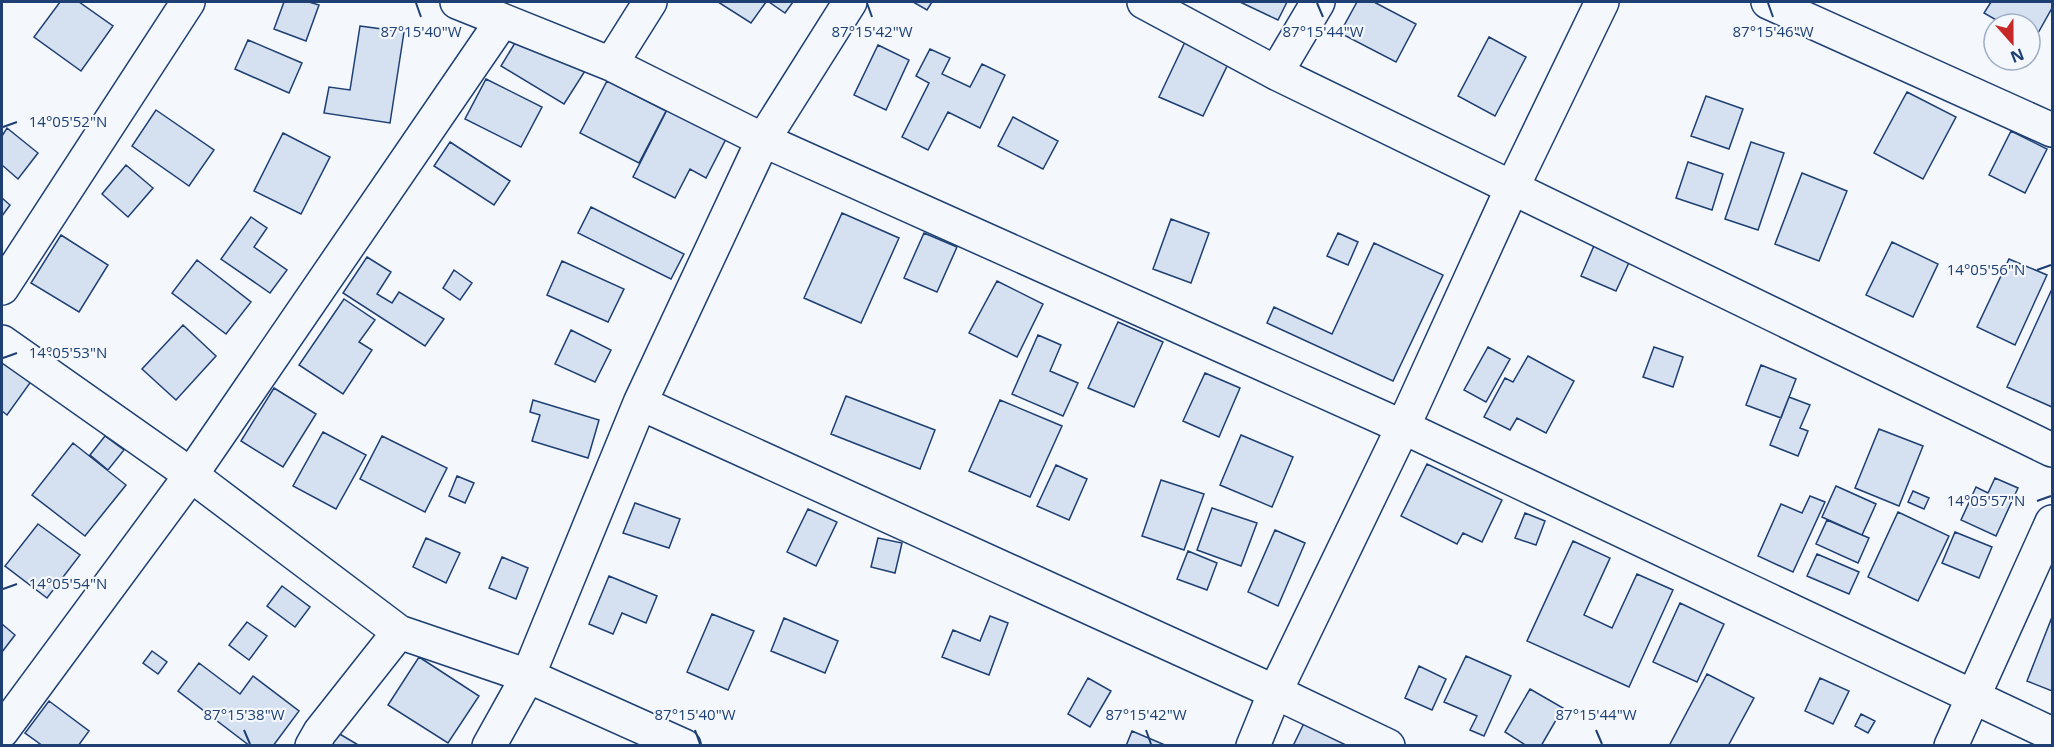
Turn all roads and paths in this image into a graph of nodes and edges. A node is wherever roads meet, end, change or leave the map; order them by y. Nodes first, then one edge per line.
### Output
1 (188, 2) edge
2 (457, 2) edge
3 (650, 2) edge
4 (850, 2) edge
5 (1144, 2) edge
6 (1318, 2) edge
7 (1602, 2) edge
8 (1768, 2) edge
9 (502, 21) junction
10 (610, 64) junction
11 (1276, 73) junction
12 (2052, 130) edge
13 (763, 140) junction
14 (1512, 188) junction
15 (2, 288) edge
16 (2, 342) edge
17 (640, 403) junction
18 (1403, 427) junction
19 (2052, 450) edge
20 (190, 475) junction
21 (2052, 522) edge
22 (399, 632) junction
23 (528, 676) junction
24 (1275, 692) junction
25 (1973, 697) junction
26 (2, 730) edge
27 (2052, 734) edge
28 (312, 746) edge
29 (489, 746) edge
30 (684, 746) edge
31 (1252, 746) edge
32 (1389, 746) edge
33 (1952, 746) edge

1 - 15 street
2 - 9 street
3 - 10 street
4 - 13 street
5 - 11 street
6 - 11 street
7 - 14 street
8 - 12 street
9 - 10 street
9 - 20 street
10 - 13 street
11 - 14 street
13 - 17 street
13 - 18 street
14 - 18 street
14 - 19 street
16 - 20 street
17 - 23 street
17 - 24 street
18 - 24 street
18 - 25 street
20 - 22 street
20 - 26 street
21 - 25 street
22 - 23 street
22 - 28 street
23 - 29 street
23 - 30 street
24 - 31 street
24 - 32 street
25 - 27 street
25 - 33 street

